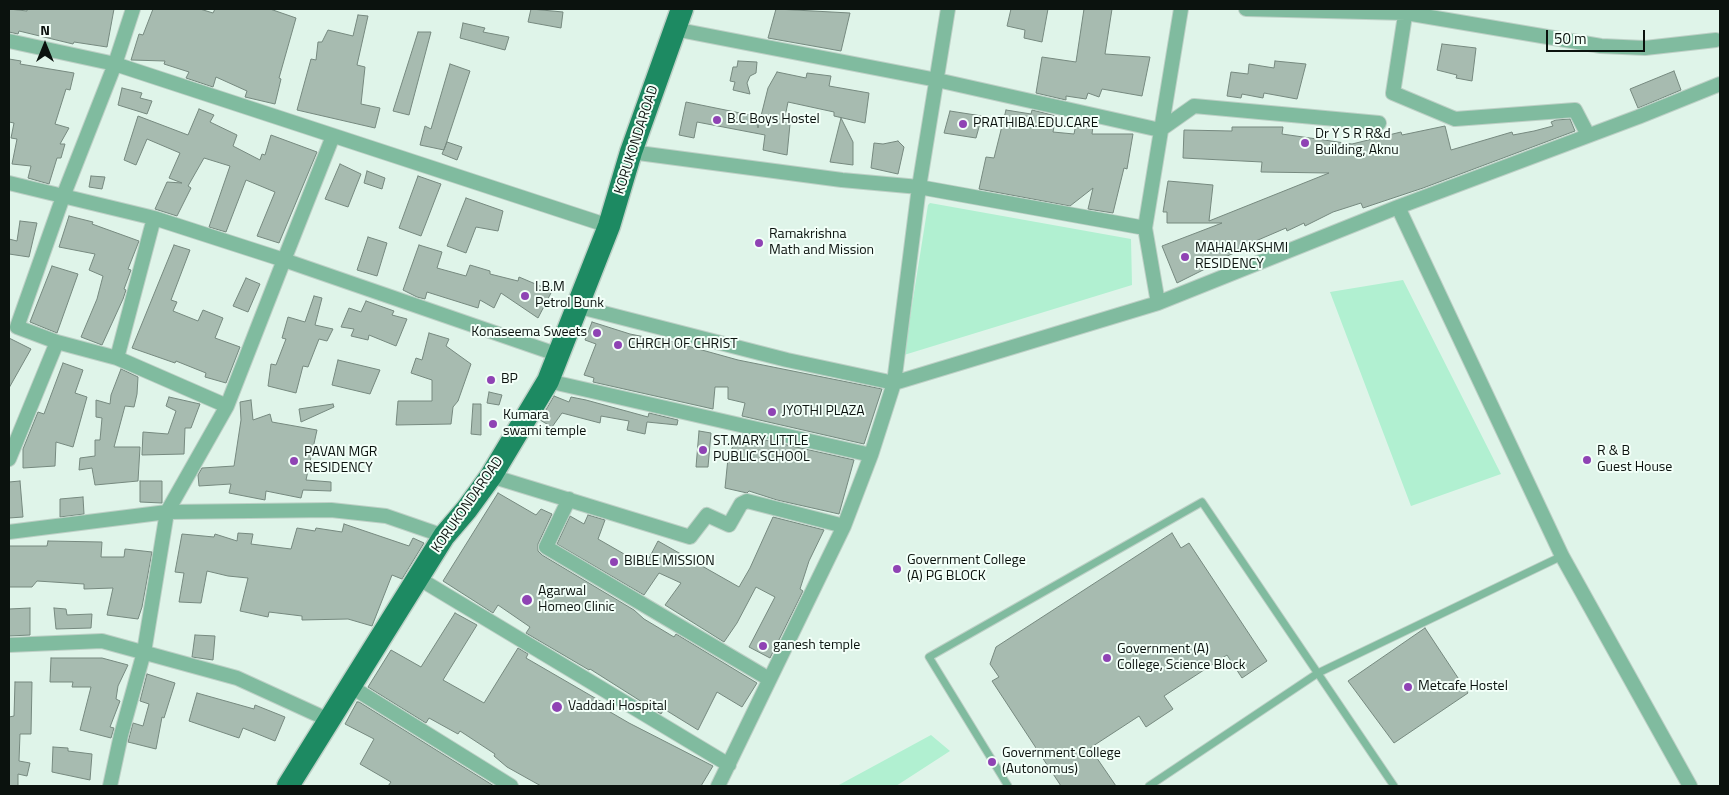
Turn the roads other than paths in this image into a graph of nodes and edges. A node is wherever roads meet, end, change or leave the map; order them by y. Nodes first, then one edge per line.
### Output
1 (133, 9) edge
2 (948, 9) edge
3 (1181, 9) edge
4 (1246, 9) edge
5 (1406, 11) edge
6 (678, 19) edge
7 (1716, 40) dead end
8 (9, 41) edge
9 (115, 64) junction
10 (937, 80) junction
11 (1720, 84) edge
12 (1379, 123) dead end
13 (1160, 130) junction
14 (1588, 134) junction
15 (333, 136) junction
16 (632, 152) junction
17 (9, 183) edge
18 (919, 187) junction
19 (64, 194) junction
20 (1398, 206) junction
21 (154, 218) junction
22 (609, 226) junction
23 (1145, 228) junction
24 (284, 260) junction
25 (1158, 303) junction
26 (576, 306) junction
27 (13, 325) edge
28 (57, 342) junction
29 (559, 355) junction
30 (117, 358) junction
31 (548, 381) junction
32 (894, 383) junction
33 (227, 406) junction
34 (872, 455) junction
35 (9, 460) edge
36 (491, 476) junction
37 (569, 499) junction
38 (168, 512) junction
39 (844, 526) junction
40 (9, 532) edge
41 (444, 536) junction
42 (1562, 556) junction
43 (418, 578) junction
44 (9, 645) edge
45 (144, 652) junction
46 (1318, 673) junction
47 (770, 679) junction
48 (350, 686) junction
49 (329, 720) junction
50 (729, 766) junction
51 (110, 786) edge
52 (288, 786) edge
53 (510, 786) edge
54 (718, 786) edge
55 (1008, 786) edge
56 (1149, 786) edge
57 (1394, 786) edge
58 (1690, 786) edge

1 - 9 street
2 - 10 street
3 - 13 street
4 - 5 street
5 - 7 street
5 - 14 street
6 - 10 street
6 - 16 main road, KORUKONDAROAD
8 - 9 street
9 - 15 street
9 - 19 street
10 - 13 street
10 - 18 street
11 - 14 street
12 - 13 street
13 - 23 street
14 - 20 street
15 - 22 street
15 - 24 street
16 - 18 street
16 - 22 main road, KORUKONDAROAD
17 - 19 street
18 - 23 street
18 - 32 street
19 - 21 street
19 - 27 street
20 - 25 street
20 - 42 street
21 - 24 street
21 - 30 street
22 - 26 main road, KORUKONDAROAD
23 - 25 street
24 - 29 street
24 - 33 street
25 - 32 street
26 - 29 main road, KORUKONDAROAD
26 - 32 street
27 - 28 street
28 - 30 street
28 - 35 street
29 - 31 main road, KORUKONDAROAD
30 - 33 street
31 - 34 street
31 - 36 main road, KORUKONDAROAD
32 - 34 street
33 - 38 street
34 - 39 street
36 - 37 street
36 - 41 main road, KORUKONDAROAD
37 - 39 street
37 - 47 street
38 - 40 street
38 - 41 street
38 - 45 street
39 - 47 street
41 - 43 main road, KORUKONDAROAD
42 - 46 lane
42 - 58 street
43 - 48 main road, KORUKONDAROAD
43 - 50 street
44 - 45 street
45 - 49 street
45 - 51 street
46 - 55 lane
46 - 56 lane
46 - 57 lane
47 - 50 street
48 - 49 main road, KORUKONDAROAD
48 - 53 street
49 - 52 main road, KORUKONDAROAD
50 - 54 street

